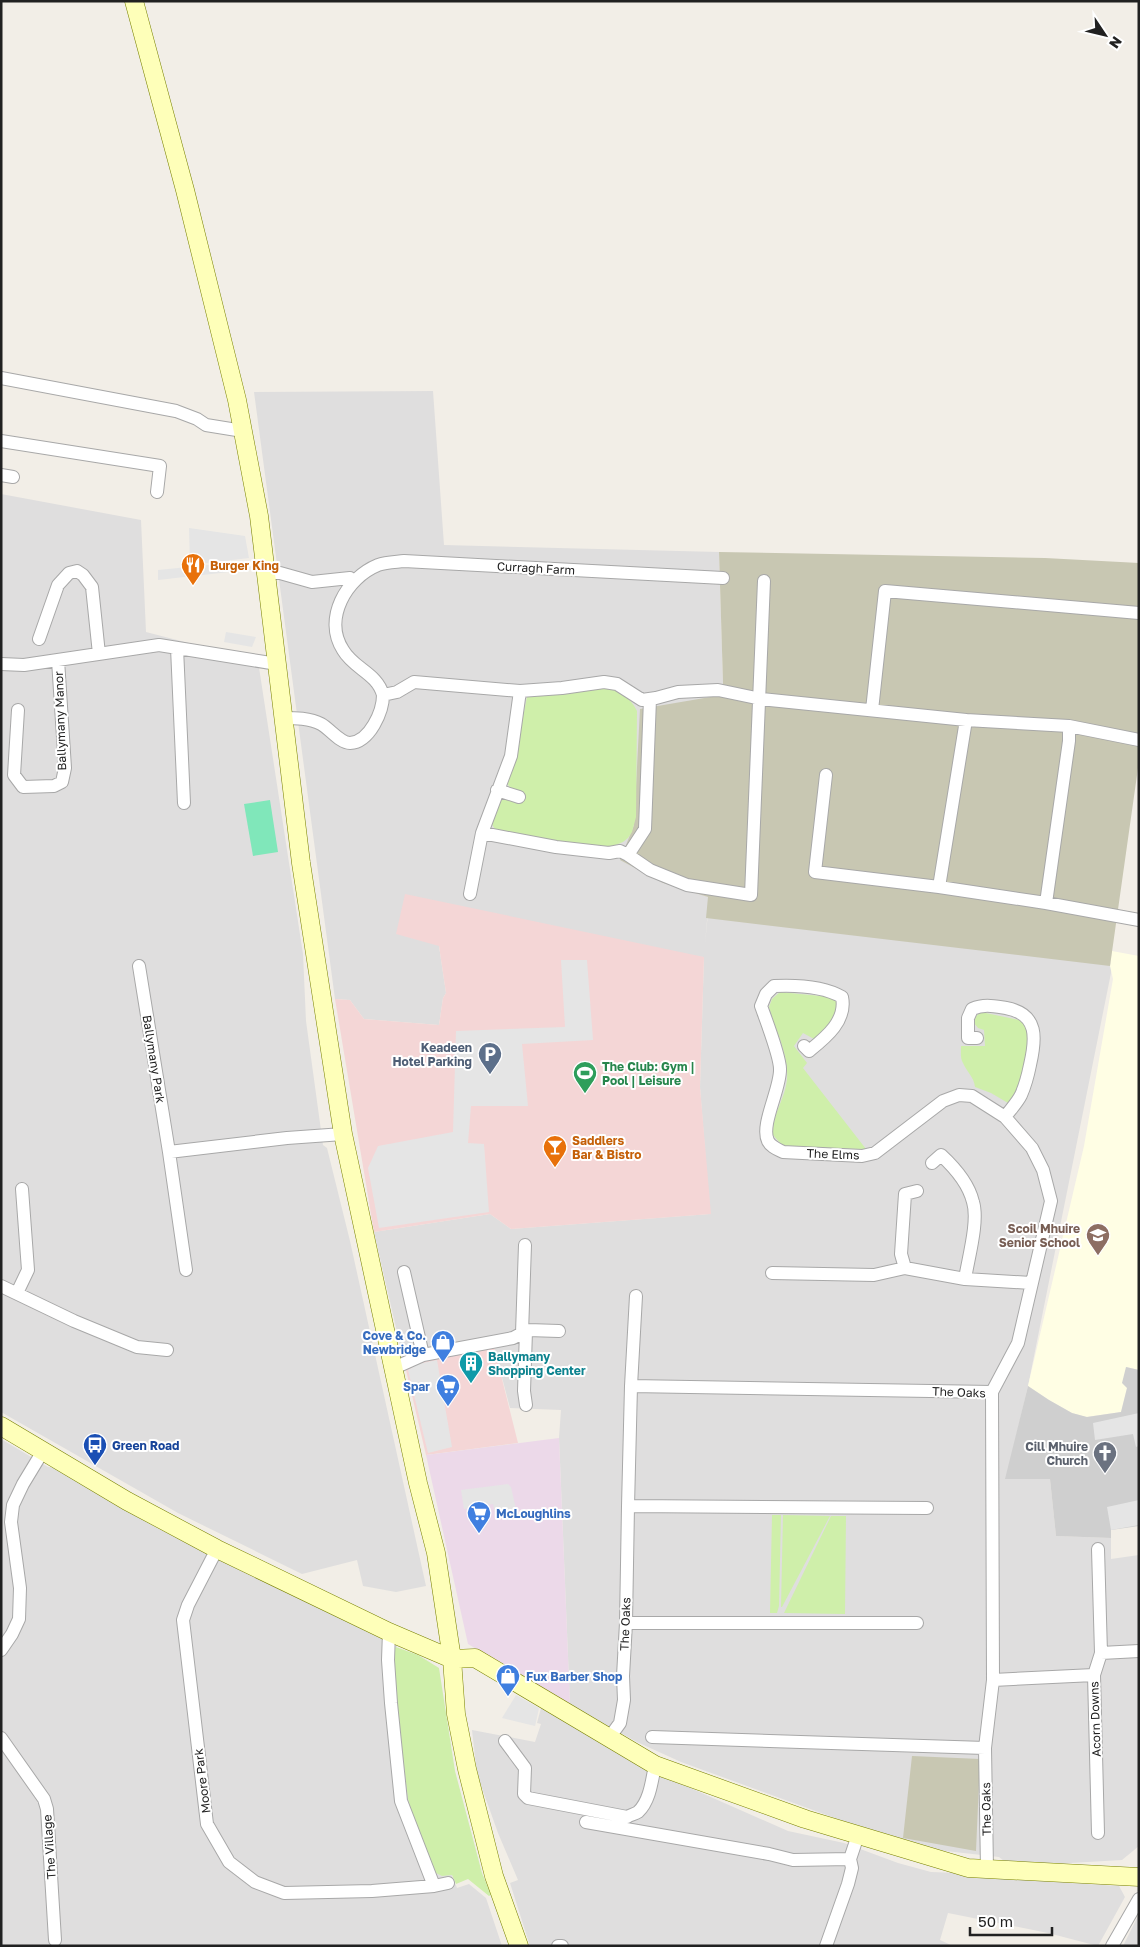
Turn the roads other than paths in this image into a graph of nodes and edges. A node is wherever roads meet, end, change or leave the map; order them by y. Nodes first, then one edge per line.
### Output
1 (134, 1) edge
2 (1, 378) edge
3 (243, 431) junction
4 (1, 441) edge
5 (157, 492) dead end
6 (267, 573) junction
7 (723, 578) dead end
8 (354, 581) junction
9 (764, 581) dead end
10 (1139, 613) edge
11 (39, 639) dead end
12 (178, 648) junction
13 (100, 654) junction
14 (58, 660) junction
15 (1, 664) edge
16 (277, 664) junction
17 (520, 691) junction
18 (383, 695) junction
19 (650, 699) junction
20 (761, 699) junction
21 (18, 710) dead end
22 (872, 710) junction
23 (283, 718) junction
24 (966, 720) junction
25 (1069, 726) junction
26 (1139, 740) edge
27 (826, 775) dead end
28 (497, 790) junction
29 (519, 797) dead end
30 (184, 803) dead end
31 (482, 833) junction
32 (628, 855) junction
33 (939, 887) junction
34 (470, 894) dead end
35 (1046, 903) junction
36 (1139, 920) edge
37 (139, 966) dead end
38 (977, 1038) dead end
39 (804, 1046) dead end
40 (1004, 1117) junction
41 (343, 1134) junction
42 (169, 1152) junction
43 (932, 1163) dead end
44 (22, 1189) dead end
45 (917, 1191) dead end
46 (525, 1245) dead end
47 (905, 1268) junction
48 (186, 1270) dead end
49 (404, 1272) dead end
50 (772, 1274) dead end
51 (965, 1279) junction
52 (1031, 1283) junction
53 (1, 1286) edge
54 (17, 1293) junction
55 (636, 1296) dead end
56 (559, 1331) dead end
57 (524, 1332) junction
58 (167, 1350) dead end
59 (423, 1355) junction
60 (394, 1368) junction
61 (631, 1386) junction
62 (992, 1392) junction
63 (526, 1405) dead end
64 (1, 1426) edge
65 (43, 1451) junction
66 (628, 1506) junction
67 (927, 1508) dead end
68 (217, 1549) junction
69 (1098, 1549) dead end
70 (626, 1623) junction
71 (917, 1623) dead end
72 (389, 1632) junction
73 (1, 1650) edge
74 (1139, 1651) edge
75 (1101, 1653) junction
76 (452, 1659) junction
77 (1094, 1675) junction
78 (993, 1680) junction
79 (652, 1737) dead end
80 (1, 1738) edge
81 (610, 1738) junction
82 (504, 1741) dead end
83 (985, 1748) junction
84 (655, 1765) junction
85 (586, 1822) dead end
86 (1098, 1833) dead end
87 (858, 1836) junction
88 (850, 1859) junction
89 (987, 1870) junction
90 (1139, 1877) edge
91 (448, 1883) dead end
92 (434, 1886) junction
93 (1139, 1899) edge
94 (55, 1940) dead end
95 (520, 1946) edge
96 (558, 1946) edge
97 (562, 1946) edge
98 (826, 1946) edge
99 (1112, 1946) edge

1 - 3 main road
2 - 3 street
3 - 6 main road
4 - 5 street
6 - 8 street
6 - 16 main road
7 - 8 street, Curragh Farm
8 - 18 street, Curragh Farm
9 - 20 street
10 - 22 street
11 - 13 street
12 - 13 street, Ballymany Manor
12 - 16 street, Ballymany Manor
12 - 30 street
13 - 14 street, Ballymany Manor
14 - 15 street, Ballymany Manor
14 - 21 street, Ballymany Manor
16 - 23 main road
17 - 18 street
17 - 19 street
17 - 28 street
18 - 23 street
19 - 20 street
19 - 32 street
20 - 22 street
20 - 32 street
22 - 24 street
23 - 41 main road
24 - 25 street
24 - 33 street
25 - 26 street
25 - 35 street
27 - 33 street
28 - 29 street
28 - 31 street
31 - 32 street
31 - 34 street
33 - 35 street
35 - 36 street
37 - 42 street, Ballymany Park
38 - 40 street
39 - 40 street, The Elms
40 - 52 street, The Elms
41 - 42 street
41 - 60 main road
42 - 48 street, Ballymany Park
43 - 51 street
44 - 54 street
45 - 47 street
46 - 57 street
47 - 50 street
47 - 51 street
49 - 59 street
51 - 52 street
52 - 62 street, The Elms
53 - 54 street
54 - 58 street
55 - 61 street, The Oaks
56 - 57 street
57 - 59 street
57 - 63 street
59 - 60 street
60 - 76 main road
61 - 62 street, The Oaks
61 - 66 street, The Oaks
62 - 78 street, The Oaks
64 - 65 main road
65 - 68 main road
65 - 73 street
66 - 67 street
66 - 70 street, The Oaks
68 - 72 main road
68 - 92 street, Moore Park
69 - 75 street
70 - 71 street
70 - 81 street, The Oaks
72 - 76 main road
72 - 92 street
74 - 75 street
75 - 77 street
76 - 81 main road
76 - 95 main road
77 - 78 street, Acorn Downs
77 - 86 street, Acorn Downs
78 - 83 street, The Oaks
79 - 83 street
80 - 94 street, The Village
81 - 84 main road
82 - 84 street
83 - 89 street, The Oaks
84 - 87 main road
85 - 88 street
87 - 88 street
87 - 89 main road
88 - 98 street
89 - 90 main road
91 - 92 street, Moore Park
93 - 99 street
96 - 97 street

